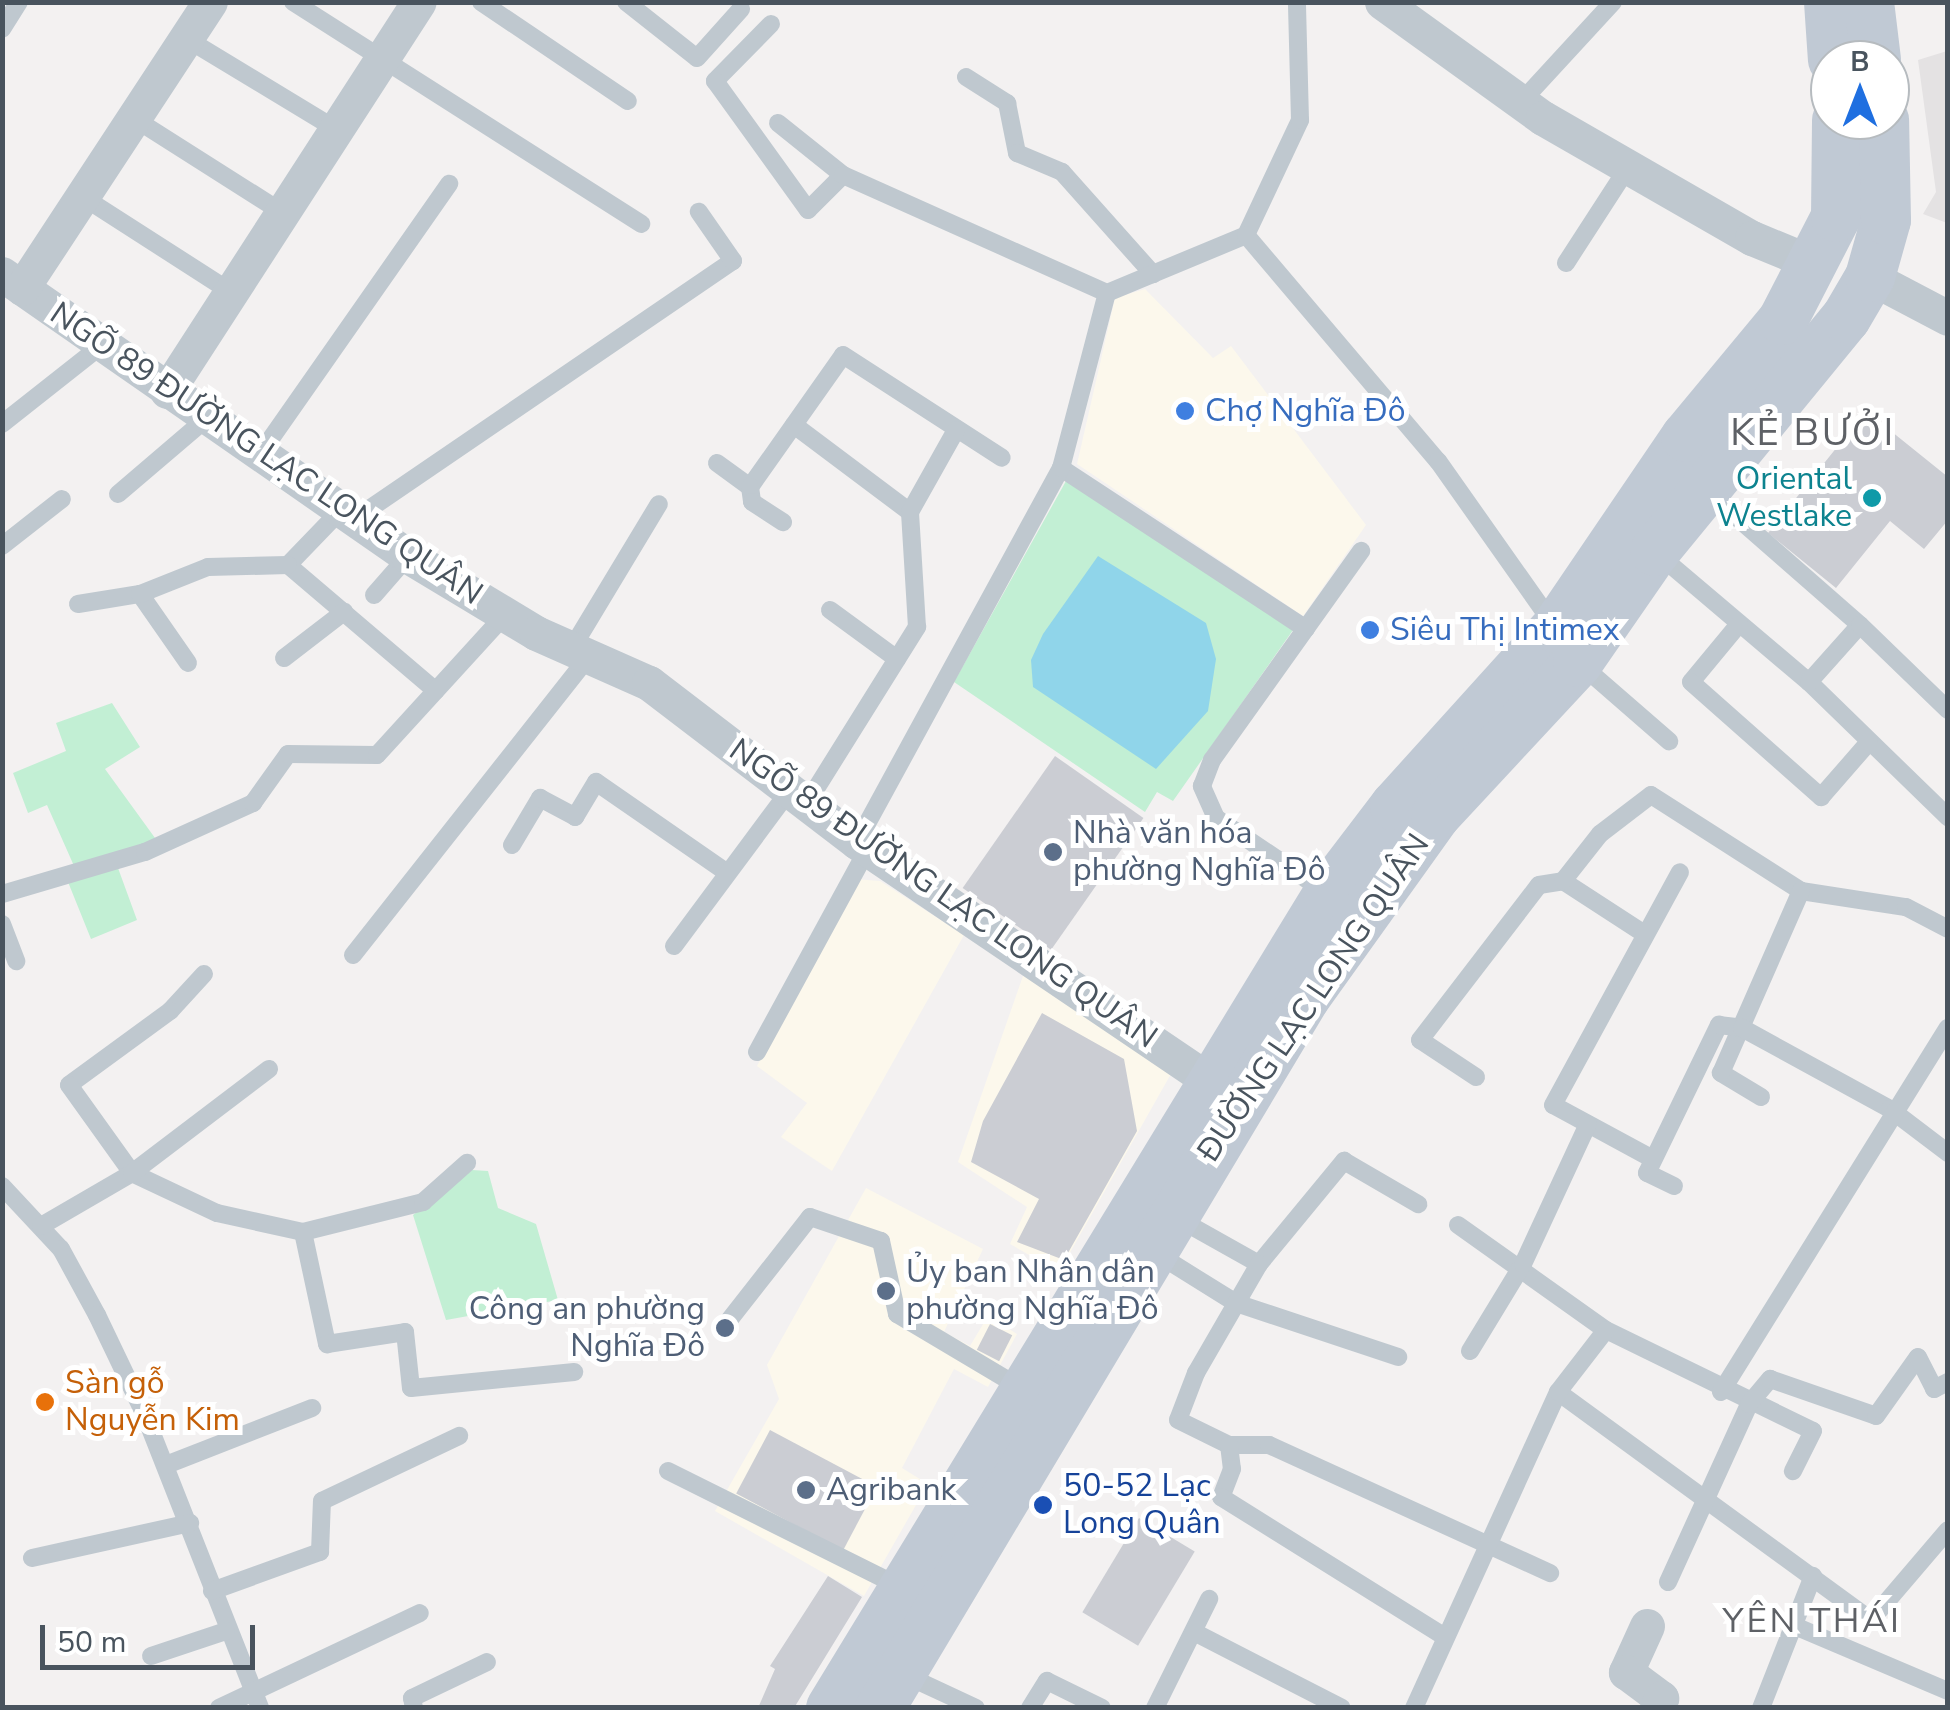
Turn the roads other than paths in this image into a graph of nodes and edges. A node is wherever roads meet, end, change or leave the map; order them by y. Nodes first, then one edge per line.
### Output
1 (19, 2) edge
2 (210, 2) edge
3 (293, 2) edge
4 (419, 2) edge
5 (481, 2) edge
6 (626, 2) edge
7 (1297, 2) edge
8 (1382, 2) edge
9 (1613, 2) edge
10 (1869, 2) edge
11 (1828, 3) edge
12 (741, 8) dead end
13 (771, 24) dead end
14 (2, 29) edge
15 (186, 39) junction
16 (1831, 40) edge
17 (1874, 40) edge
18 (380, 62) junction
19 (966, 77) dead end
20 (628, 100) dead end
21 (1522, 102) junction
22 (135, 119) junction
23 (778, 123) dead end
24 (337, 130) junction
25 (1837, 140) edge
26 (1884, 140) edge
27 (1628, 167) junction
28 (843, 175) junction
29 (449, 184) dead end
30 (83, 197) junction
31 (283, 212) junction
32 (699, 212) dead end
33 (641, 224) dead end
34 (1246, 236) junction
35 (1566, 262) dead end
36 (1815, 264) junction
37 (1152, 274) junction
38 (1870, 277) junction
39 (12, 281) edge
40 (231, 292) junction
41 (1107, 293) junction
42 (1948, 318) edge
43 (102, 345) junction
44 (167, 391) junction
45 (208, 418) junction
46 (2, 424) edge
47 (794, 425) junction
48 (956, 430) junction
49 (260, 454) junction
50 (1002, 458) dead end
51 (717, 463) dead end
52 (1061, 468) junction
53 (750, 486) junction
54 (1708, 492) junction
55 (118, 494) dead end
56 (62, 498) dead end
57 (660, 504) dead end
58 (910, 512) junction
59 (346, 516) junction
60 (782, 522) dead end
61 (2, 546) edge
62 (1654, 551) junction
63 (1362, 552) dead end
64 (408, 556) junction
65 (288, 565) junction
66 (140, 594) junction
67 (374, 595) dead end
68 (78, 604) dead end
69 (830, 610) dead end
70 (344, 612) junction
71 (505, 615) junction
72 (1739, 624) junction
73 (1860, 625) junction
74 (1306, 629) junction
75 (1567, 645) junction
76 (580, 654) junction
77 (284, 658) dead end
78 (896, 659) junction
79 (188, 664) dead end
80 (1809, 682) junction
81 (1530, 687) junction
82 (436, 690) junction
83 (1948, 710) edge
84 (1669, 741) dead end
85 (1869, 742) junction
86 (798, 796) junction
87 (1948, 817) edge
88 (512, 845) dead end
89 (862, 845) junction
90 (726, 872) junction
91 (1680, 872) dead end
92 (1563, 881) junction
93 (1801, 891) junction
94 (3, 892) edge
95 (1328, 894) junction
96 (2, 924) edge
97 (1948, 929) edge
98 (1643, 933) junction
99 (674, 946) dead end
100 (352, 955) dead end
101 (16, 961) dead end
102 (204, 974) dead end
103 (1289, 988) junction
104 (1742, 1028) junction
105 (1948, 1028) edge
106 (756, 1052) dead end
107 (269, 1069) dead end
108 (1476, 1077) dead end
109 (1209, 1080) junction
110 (1760, 1097) dead end
111 (1890, 1108) junction
112 (1588, 1124) junction
113 (1948, 1153) edge
114 (1652, 1158) junction
115 (467, 1163) dead end
116 (132, 1173) junction
117 (2, 1186) edge
118 (1674, 1186) dead end
119 (1418, 1204) dead end
120 (1458, 1225) dead end
121 (41, 1226) junction
122 (1147, 1231) junction
123 (303, 1232) junction
124 (1260, 1264) junction
125 (1522, 1264) junction
126 (1236, 1302) junction
127 (723, 1328) dead end
128 (1606, 1330) junction
129 (1470, 1351) dead end
130 (1398, 1357) dead end
131 (574, 1372) dead end
132 (1948, 1382) edge
133 (1023, 1389) junction
134 (1558, 1392) junction
135 (1721, 1392) junction
136 (1749, 1404) junction
137 (312, 1408) dead end
138 (460, 1436) dead end
139 (1230, 1445) junction
140 (166, 1464) junction
141 (668, 1471) dead end
142 (1793, 1471) dead end
143 (1706, 1498) junction
144 (190, 1523) junction
145 (1948, 1530) edge
146 (1486, 1541) junction
147 (32, 1558) dead end
148 (1550, 1573) dead end
149 (1814, 1576) junction
150 (1668, 1582) dead end
151 (904, 1588) junction
152 (212, 1591) junction
153 (1209, 1599) dead end
154 (420, 1613) dead end
155 (1648, 1626) dead end
156 (1797, 1627) junction
157 (226, 1631) junction
158 (1194, 1632) junction
159 (1445, 1637) junction
160 (151, 1656) dead end
161 (487, 1662) dead end
162 (872, 1670) edge
163 (1948, 1691) edge
164 (258, 1702) edge
165 (220, 1708) edge
166 (414, 1708) edge
167 (832, 1708) edge
168 (976, 1708) edge
169 (1030, 1708) edge
170 (1102, 1708) edge
171 (1155, 1708) edge
172 (1342, 1708) edge
173 (1414, 1708) edge
174 (1658, 1708) edge
175 (1761, 1708) edge

1 - 14 lane
2 - 15 street
3 - 18 lane
4 - 18 street
5 - 20 lane
6 - 12 lane
7 - 34 lane
8 - 21 street
9 - 21 lane
10 - 17 main road
11 - 16 main road
13 - 28 lane
15 - 22 street
15 - 24 lane
18 - 24 street
18 - 33 lane
19 - 37 lane
21 - 27 street
22 - 30 street
22 - 31 lane
23 - 28 lane
24 - 31 street
25 - 36 main road, ĐƯỜNG LẠC LONG QUÂN
26 - 38 main road, ĐƯỜNG LẠC LONG QUÂN
27 - 35 lane
27 - 36 street
28 - 41 lane
29 - 49 lane
30 - 39 street
30 - 40 lane
31 - 40 street
32 - 59 lane
34 - 37 lane
34 - 75 lane
36 - 75 main road, ĐƯỜNG LẠC LONG QUÂN
37 - 41 lane
38 - 42 street
38 - 54 main road, ĐƯỜNG LẠC LONG QUÂN
39 - 43 street, NGÕ 89 ĐƯỜNG LẠC LONG QUÂN
40 - 44 street
41 - 52 lane
43 - 44 street, NGÕ 89 ĐƯỜNG LẠC LONG QUÂN
43 - 46 lane
44 - 45 street, NGÕ 89 ĐƯỜNG LẠC LONG QUÂN
45 - 49 street, NGÕ 89 ĐƯỜNG LẠC LONG QUÂN
45 - 55 lane
47 - 48 lane
47 - 53 lane
47 - 58 lane
48 - 50 lane
48 - 58 lane
49 - 59 street, NGÕ 89 ĐƯỜNG LẠC LONG QUÂN
51 - 53 lane
52 - 74 lane
52 - 89 lane
53 - 60 lane
54 - 62 main road, ĐƯỜNG LẠC LONG QUÂN
54 - 73 lane
56 - 61 lane
57 - 76 lane
58 - 78 lane
59 - 64 street, NGÕ 89 ĐƯỜNG LẠC LONG QUÂN
59 - 65 lane
62 - 72 lane
62 - 75 main road, ĐƯỜNG LẠC LONG QUÂN
63 - 74 lane
64 - 67 lane
64 - 71 street, NGÕ 89 ĐƯỜNG LẠC LONG QUÂN
65 - 66 lane
65 - 70 lane
66 - 68 lane
66 - 79 lane
69 - 78 lane
70 - 77 lane
70 - 82 lane
71 - 76 street, NGÕ 89 ĐƯỜNG LẠC LONG QUÂN
71 - 82 lane
72 - 80 lane
72 - 85 lane
73 - 80 lane
73 - 83 lane
74 - 95 lane
75 - 81 main road, ĐƯỜNG LẠC LONG QUÂN
75 - 84 lane
76 - 86 street, NGÕ 89 ĐƯỜNG LẠC LONG QUÂN
76 - 100 lane
78 - 86 lane
80 - 85 lane
81 - 95 main road, ĐƯỜNG LẠC LONG QUÂN
81 - 103 main road, ĐƯỜNG LẠC LONG QUÂN
82 - 94 lane
85 - 87 lane
86 - 89 street, NGÕ 89 ĐƯỜNG LẠC LONG QUÂN
86 - 90 lane
88 - 90 lane
89 - 106 lane
89 - 109 street, NGÕ 89 ĐƯỜNG LẠC LONG QUÂN
90 - 99 lane
91 - 98 lane
92 - 93 lane
92 - 98 lane
92 - 108 lane
93 - 97 lane
93 - 104 lane
95 - 103 main road, ĐƯỜNG LẠC LONG QUÂN
96 - 101 lane
98 - 112 lane
102 - 116 lane
103 - 109 main road, ĐƯỜNG LẠC LONG QUÂN
103 - 122 main road, ĐƯỜNG LẠC LONG QUÂN
104 - 110 lane
104 - 111 lane
104 - 114 lane
105 - 111 lane
107 - 116 lane
109 - 122 main road, ĐƯỜNG LẠC LONG QUÂN
111 - 113 lane
111 - 135 lane
112 - 114 lane
112 - 125 lane
114 - 118 lane
115 - 123 lane
116 - 121 lane
116 - 123 lane
117 - 121 lane
119 - 124 lane
120 - 125 lane
121 - 140 lane
122 - 124 lane
122 - 126 lane
122 - 133 main road, ĐƯỜNG LẠC LONG QUÂN
122 - 162 main road, ĐƯỜNG LẠC LONG QUÂN
123 - 131 lane
124 - 126 lane
125 - 128 lane
125 - 129 lane
126 - 130 lane
126 - 139 lane
127 - 133 lane
128 - 134 lane
128 - 135 lane
132 - 136 lane
133 - 151 main road, ĐƯỜNG LẠC LONG QUÂN
134 - 143 lane
134 - 146 lane
135 - 136 lane
136 - 142 lane
136 - 143 lane
137 - 140 lane
138 - 152 lane
139 - 146 lane
139 - 159 lane
140 - 144 lane
141 - 151 lane
143 - 149 lane
143 - 150 lane
144 - 147 lane
144 - 152 lane
145 - 149 lane
146 - 148 lane
146 - 159 lane
149 - 156 lane
151 - 162 main road, ĐƯỜNG LẠC LONG QUÂN
152 - 157 lane
153 - 158 lane
154 - 164 lane
155 - 174 street
156 - 163 lane
156 - 175 lane
157 - 160 lane
157 - 164 lane
158 - 171 lane
158 - 172 lane
159 - 173 lane
161 - 166 lane
162 - 167 main road, ĐƯỜNG LẠC LONG QUÂN
162 - 168 lane
164 - 165 lane
169 - 170 lane

